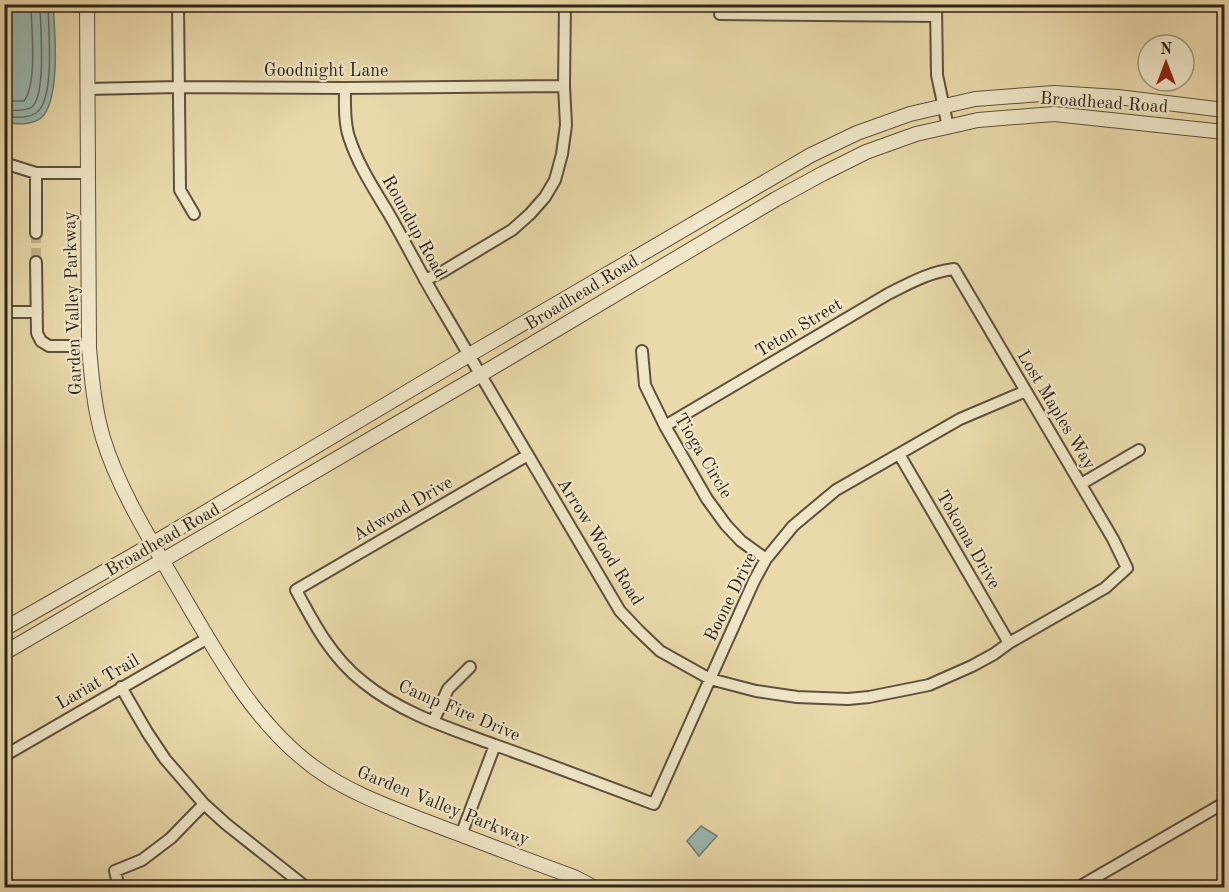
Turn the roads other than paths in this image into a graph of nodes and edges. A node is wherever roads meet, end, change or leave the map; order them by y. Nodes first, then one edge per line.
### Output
1 (87, 4) edge
2 (178, 4) edge
3 (564, 4) edge
4 (936, 10) edge
5 (720, 14) dead end
6 (564, 86) junction
7 (178, 87) junction
8 (345, 88) junction
9 (87, 89) junction
10 (1118, 97) junction
11 (944, 106) junction
12 (1224, 110) edge
13 (1116, 120) junction
14 (948, 127) junction
15 (1224, 132) edge
16 (4, 163) edge
17 (36, 173) junction
18 (88, 173) junction
19 (194, 214) dead end
20 (36, 233) tunnel mouth
21 (36, 262) tunnel mouth
22 (954, 269) joint
23 (425, 280) junction
24 (4, 312) edge
25 (37, 312) junction
26 (89, 346) junction
27 (642, 351) dead end
28 (469, 355) junction
29 (480, 375) junction
30 (1026, 391) junction
31 (665, 426) junction
32 (1139, 450) dead end
33 (899, 454) junction
34 (528, 455) junction
35 (1081, 484) junction
36 (153, 544) junction
37 (766, 559) junction
38 (163, 561) junction
39 (1127, 568) joint
40 (296, 590) joint
41 (4, 629) edge
42 (208, 638) junction
43 (1009, 643) junction
44 (4, 653) edge
45 (470, 667) dead end
46 (710, 679) junction
47 (121, 687) junction
48 (433, 722) junction
49 (495, 745) junction
50 (4, 756) edge
51 (1224, 803) edge
52 (204, 804) junction
53 (654, 804) joint
54 (461, 835) junction
55 (119, 888) edge
56 (307, 888) edge
57 (595, 888) edge
58 (1077, 888) edge

1 - 9 street, Garden Valley Parkway
2 - 7 street
3 - 6 street
4 - 5 street
4 - 11 street
6 - 8 street, Goodnight Lane
6 - 23 street
7 - 8 street, Goodnight Lane
7 - 9 street, Goodnight Lane
7 - 19 street
8 - 23 street, Roundup Road
9 - 18 street, Garden Valley Parkway
10 - 11 street, Broadhead Road
10 - 12 street, Broadhead Road
10 - 13 street
11 - 14 street
11 - 28 street, Broadhead Road
13 - 14 street, Broadhead Road
13 - 15 street, Broadhead Road
14 - 29 street, Broadhead Road
16 - 17 street
17 - 18 street
17 - 20 street
18 - 26 street, Garden Valley Parkway
21 - 25 street
22 - 30 street, Lost Maples Way
22 - 31 street, Teton Street
23 - 28 street, Roundup Road
24 - 25 street
25 - 26 street
26 - 36 street, Garden Valley Parkway
27 - 31 street, Tioga Circle
28 - 29 street, Roundup Road
28 - 36 street, Broadhead Road
29 - 34 street, Arrow Wood Road
29 - 38 street, Broadhead Road
30 - 33 street, Boone Drive
30 - 35 street, Lost Maples Way
31 - 37 street, Tioga Circle
32 - 35 street
33 - 37 street, Boone Drive
33 - 43 street, Tokoma Drive
34 - 40 street, Adwood Drive
34 - 46 street, Arrow Wood Road
35 - 39 street, Lost Maples Way
36 - 38 street, Garden Valley Parkway
36 - 41 street, Broadhead Road
37 - 46 street, Boone Drive
38 - 42 street, Garden Valley Parkway
38 - 44 street, Broadhead Road
39 - 43 street, Arrow Wood Road
40 - 48 street, Camp Fire Drive
42 - 47 street, Lariat Trail
42 - 54 street, Garden Valley Parkway
43 - 46 street, Arrow Wood Road
45 - 48 street
46 - 53 street, Boone Drive
47 - 50 street, Lariat Trail
47 - 52 street
48 - 49 street, Camp Fire Drive
49 - 53 street, Camp Fire Drive
49 - 54 street
51 - 58 street
52 - 55 street
52 - 56 street
54 - 57 street, Garden Valley Parkway

